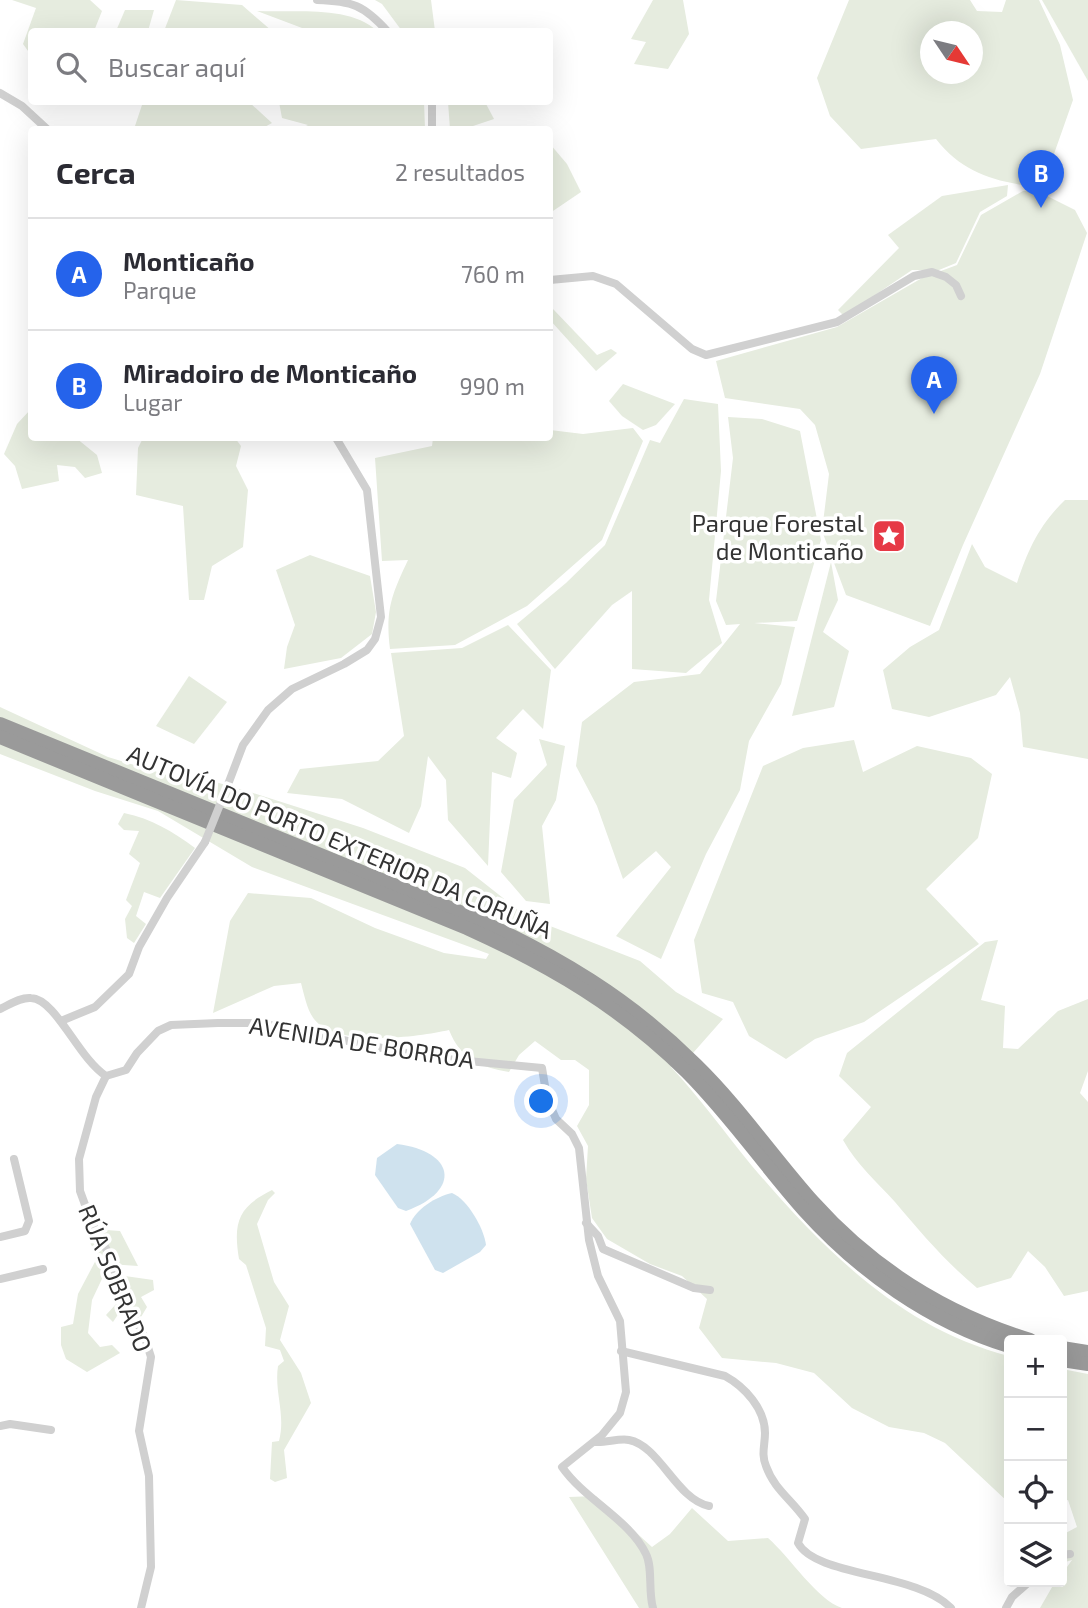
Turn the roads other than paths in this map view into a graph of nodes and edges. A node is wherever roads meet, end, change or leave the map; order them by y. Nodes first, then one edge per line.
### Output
1 (317, 0) edge
2 (384, 28) edge
3 (0, 93) edge
4 (432, 105) edge
5 (44, 126) edge
6 (432, 126) edge
7 (553, 280) edge
8 (961, 296) dead end
9 (338, 441) edge
10 (0, 724) edge
11 (0, 737) edge
12 (0, 1009) edge
13 (61, 1021) junction
14 (106, 1076) junction
15 (14, 1159) dead end
16 (585, 1222) junction
17 (0, 1237) edge
18 (43, 1269) dead end
19 (0, 1279) edge
20 (710, 1290) dead end
21 (1014, 1335) edge
22 (1004, 1345) edge
23 (1067, 1349) edge
24 (621, 1351) junction
25 (1088, 1352) edge
26 (1067, 1361) edge
27 (1088, 1364) edge
28 (0, 1426) edge
29 (51, 1430) dead end
30 (595, 1442) junction
31 (709, 1506) dead end
32 (1023, 1587) edge
33 (141, 1608) edge
34 (653, 1608) edge
35 (951, 1608) edge
36 (1006, 1608) edge

1 - 2 street
3 - 5 street
4 - 6 street
7 - 8 street
9 - 13 street, bridge
10 - 21 highway, AUTOVÍA DO PORTO EXTERIOR DA CORUÑA
11 - 22 highway, AUTOVÍA DO PORTO EXTERIOR DA CORUÑA
12 - 13 street
13 - 14 street
14 - 16 street, AVENIDA DE BORROA
14 - 33 street, RÚA SOBRADO
15 - 17 street
16 - 20 street
16 - 24 street, AVENIDA DE BORROA
18 - 19 street
23 - 25 highway
24 - 30 street, AVENIDA DE BORROA
24 - 35 street
26 - 27 highway
28 - 29 street
30 - 31 street
30 - 34 street, AVENIDA DE BORROA
32 - 36 street

